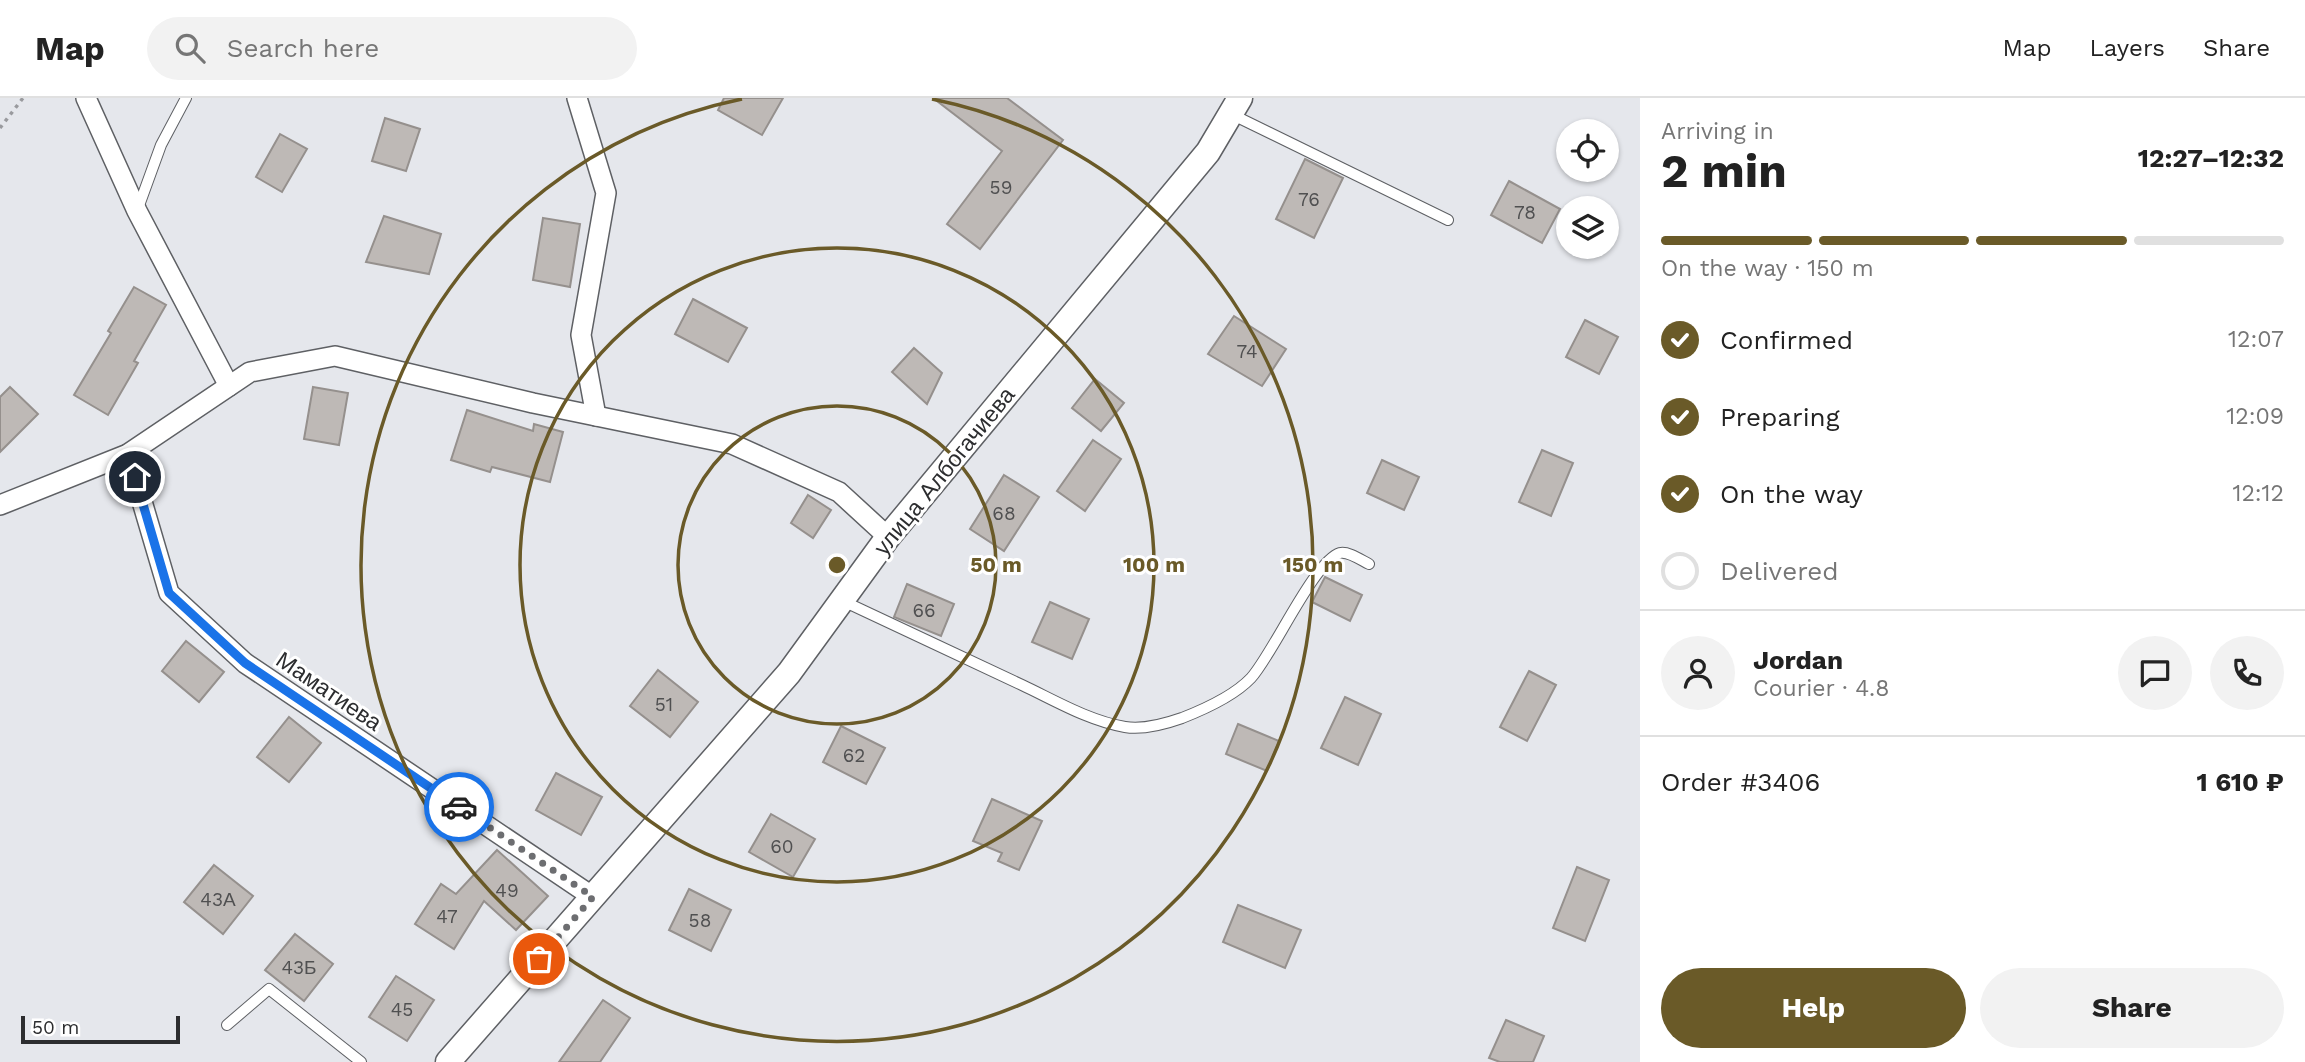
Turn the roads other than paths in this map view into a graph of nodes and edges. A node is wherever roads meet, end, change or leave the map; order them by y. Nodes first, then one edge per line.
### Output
1 (86, 98) edge
2 (186, 98) edge
3 (578, 98) edge
4 (1236, 106) edge
5 (137, 211) junction
6 (1448, 220) dead end
7 (229, 386) junction
8 (596, 416) junction
9 (128, 454) junction
10 (0, 505) edge
11 (888, 537) junction
12 (1369, 564) dead end
13 (842, 601) junction
14 (593, 897) junction
15 (227, 1025) dead end
16 (361, 1062) edge
17 (449, 1062) edge

1 - 5 street
2 - 5 lane
3 - 8 street
4 - 6 lane
4 - 11 street, улица Албогачиева
5 - 7 street
7 - 8 street
7 - 9 street
8 - 11 street
9 - 10 street
9 - 14 street, Маматиева
11 - 13 street, улица Албогачиева
12 - 13 lane
13 - 14 street, улица Албогачиева
14 - 17 street, улица Албогачиева
15 - 16 lane

